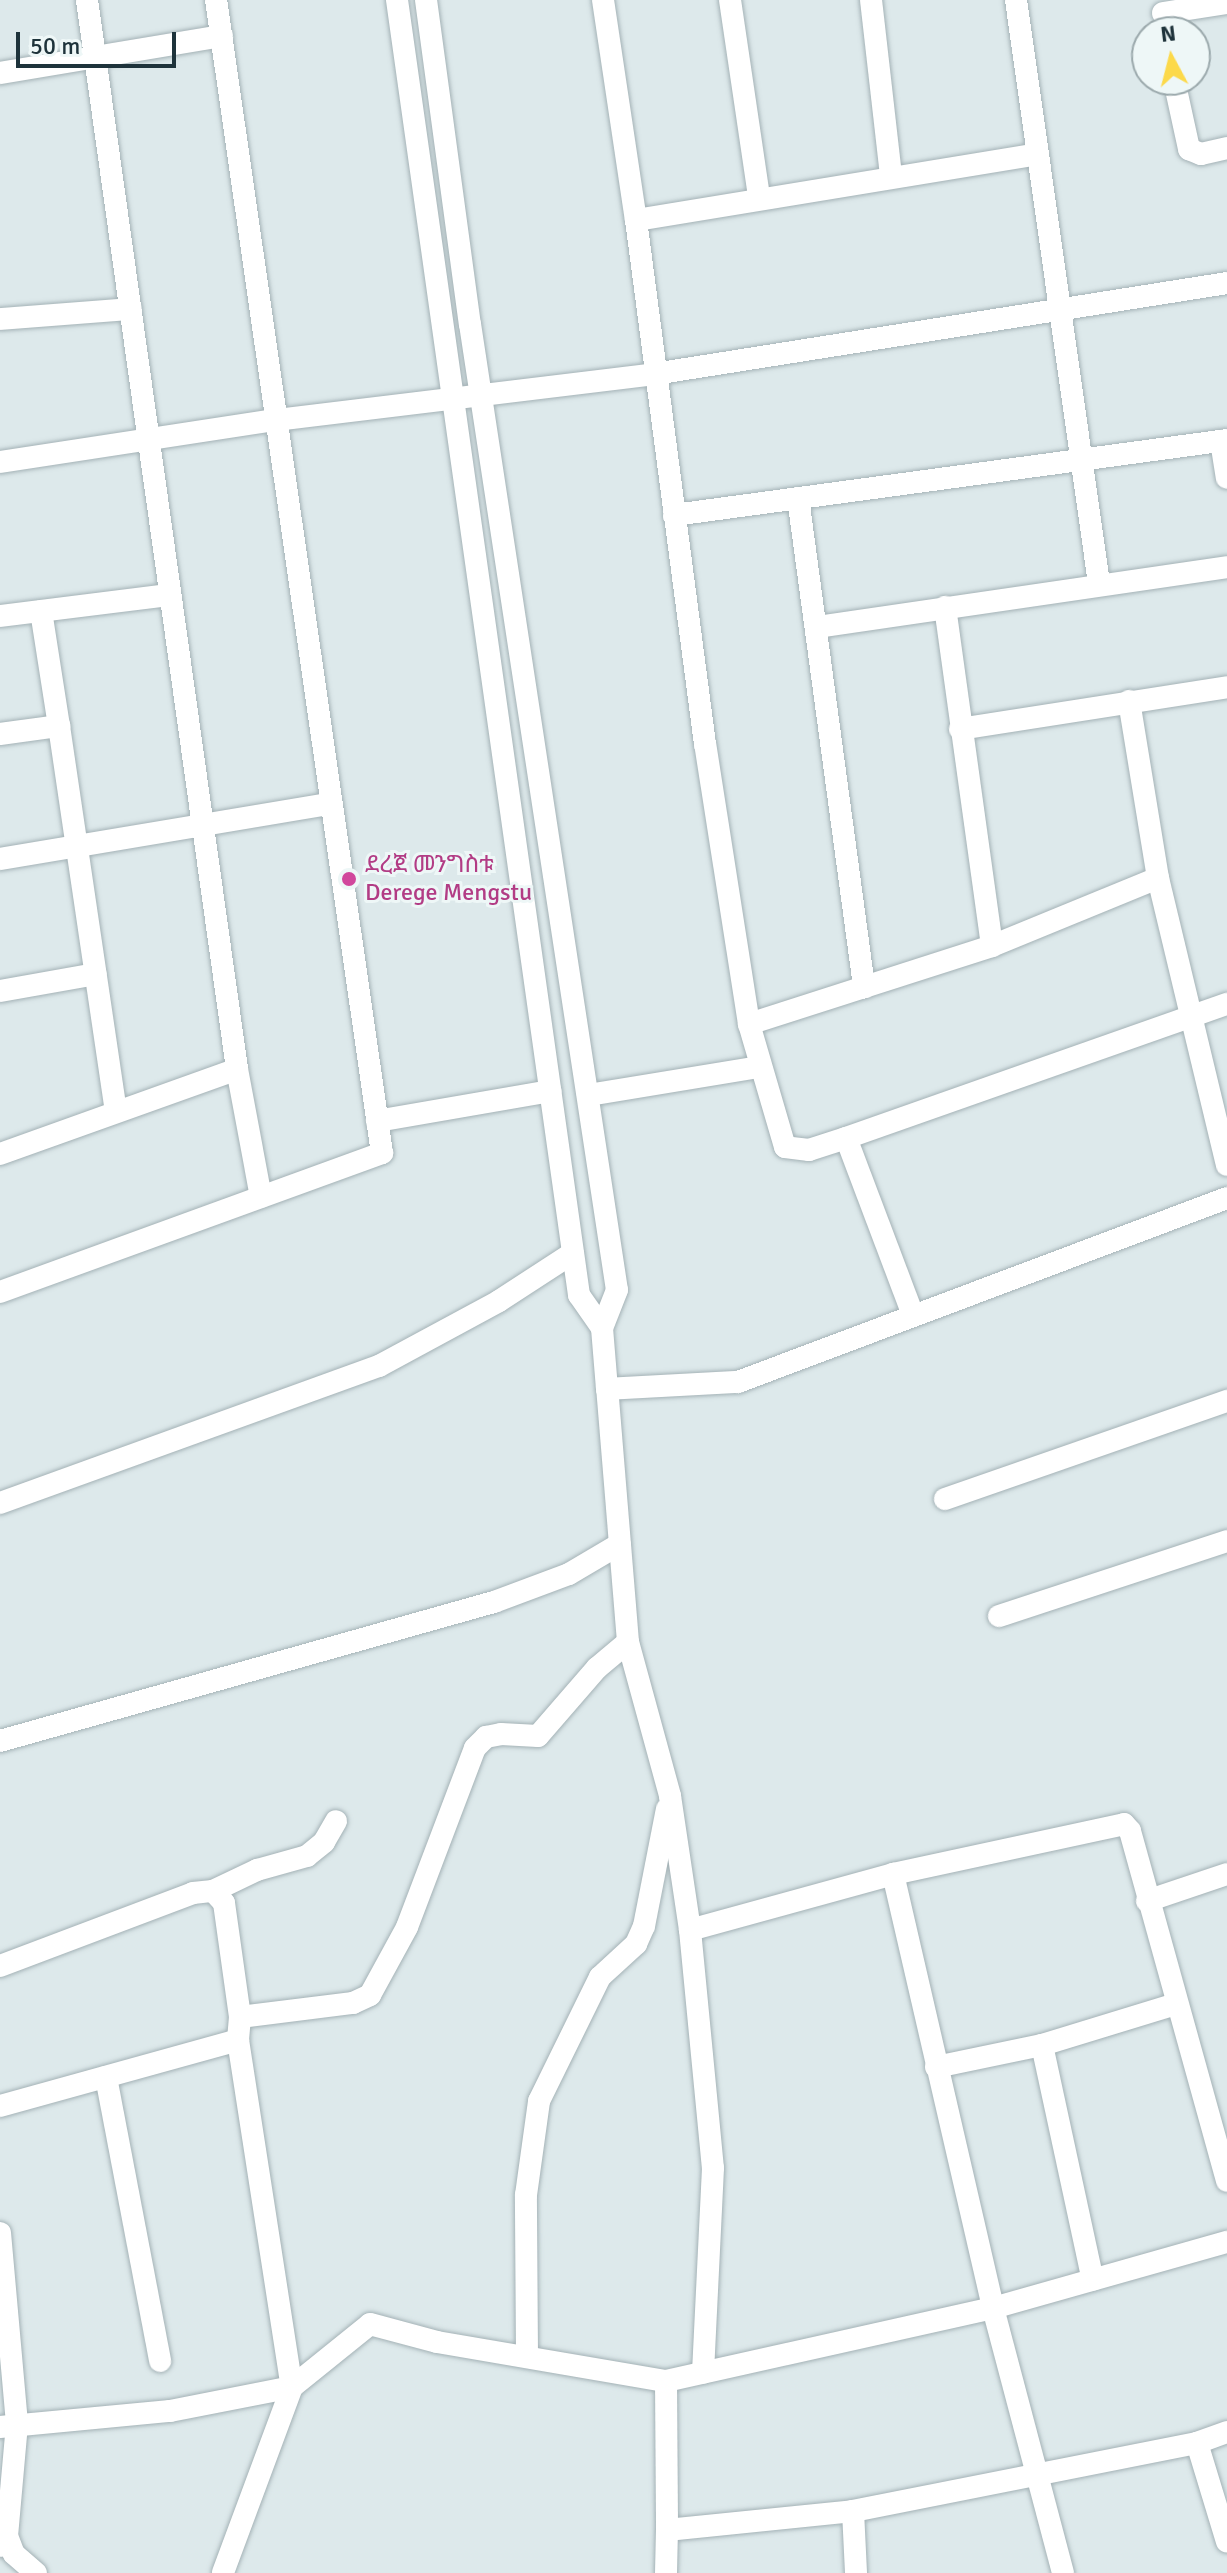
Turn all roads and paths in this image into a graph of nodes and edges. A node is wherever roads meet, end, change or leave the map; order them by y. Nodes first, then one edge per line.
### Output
1 (87, 0) edge
2 (216, 0) edge
3 (397, 0) edge
4 (426, 0) edge
5 (603, 0) edge
6 (730, 0) edge
7 (871, 0) edge
8 (1016, 0) edge
9 (1227, 3) edge
10 (1164, 15) edge
11 (222, 36) junction
12 (92, 56) junction
13 (0, 73) edge
14 (1177, 96) edge
15 (1227, 148) edge
16 (1038, 154) junction
17 (891, 176) junction
18 (759, 197) junction
19 (636, 220) junction
20 (1227, 283) edge
21 (1063, 307) junction
22 (131, 309) junction
23 (1, 313) edge
24 (654, 374) junction
25 (481, 394) junction
26 (451, 398) junction
27 (276, 420) junction
28 (146, 437) junction
29 (1224, 440) edge
30 (1084, 459) junction
31 (0, 462) edge
32 (1227, 478) edge
33 (798, 498) junction
34 (674, 515) junction
35 (1227, 567) edge
36 (1099, 583) junction
37 (168, 595) junction
38 (945, 607) junction
39 (41, 611) junction
40 (0, 616) edge
41 (817, 627) junction
42 (1227, 687) edge
43 (1129, 701) junction
44 (59, 726) junction
45 (960, 729) junction
46 (0, 734) edge
47 (328, 804) junction
48 (202, 825) junction
49 (76, 848) junction
50 (0, 859) edge
51 (1158, 878) junction
52 (992, 946) junction
53 (95, 974) junction
54 (864, 988) junction
55 (0, 991) edge
56 (1227, 1004) edge
57 (1188, 1016) junction
58 (749, 1024) junction
59 (759, 1067) junction
60 (237, 1069) junction
61 (550, 1091) junction
62 (588, 1095) junction
63 (116, 1110) junction
64 (377, 1121) junction
65 (846, 1138) junction
66 (0, 1154) edge
67 (1227, 1165) edge
68 (261, 1197) junction
69 (1227, 1198) edge
70 (573, 1253) junction
71 (0, 1285) edge
72 (0, 1291) edge
73 (913, 1315) junction
74 (602, 1328) junction
75 (607, 1389) junction
76 (1227, 1401) edge
77 (945, 1499) dead end
78 (0, 1503) edge
79 (1227, 1541) edge
80 (620, 1544) junction
81 (999, 1616) dead end
82 (628, 1642) junction
83 (0, 1741) edge
84 (670, 1796) junction
85 (336, 1821) dead end
86 (893, 1874) junction
87 (1227, 1874) edge
88 (213, 1891) junction
89 (1147, 1901) junction
90 (690, 1930) junction
91 (0, 1966) edge
92 (1176, 2004) junction
93 (240, 2017) junction
94 (238, 2040) junction
95 (1042, 2045) junction
96 (936, 2067) junction
97 (106, 2077) junction
98 (0, 2106) edge
99 (1227, 2181) edge
100 (0, 2233) edge
101 (1227, 2242) edge
102 (1093, 2280) junction
103 (4, 2289) edge
104 (993, 2308) junction
105 (527, 2355) junction
106 (160, 2361) dead end
107 (703, 2373) junction
108 (666, 2381) junction
109 (292, 2387) junction
110 (8, 2425) edge
111 (1227, 2432) edge
112 (1197, 2443) junction
113 (1038, 2478) junction
114 (853, 2511) junction
115 (667, 2530) junction
116 (4, 2541) edge
117 (1227, 2542) edge
118 (36, 2573) edge
119 (223, 2573) edge
120 (666, 2573) edge
121 (856, 2573) edge
122 (1063, 2573) edge

1 - 12 street
2 - 11 street
3 - 26 street
4 - 25 street
5 - 19 street
6 - 18 street
7 - 17 street
8 - 16 street
9 - 10 street
11 - 12 street
11 - 27 street
12 - 13 street
12 - 22 street
14 - 15 street
16 - 17 street
16 - 21 street
17 - 18 street
18 - 19 street
19 - 24 street
20 - 21 street
21 - 24 street
21 - 30 street
22 - 23 street
22 - 28 street
24 - 25 street
24 - 34 street
25 - 26 street
25 - 62 street
26 - 27 street
26 - 61 street
27 - 28 street
27 - 47 street
28 - 31 street
28 - 37 street
29 - 30 street
29 - 32 street
30 - 33 street
30 - 36 street
33 - 34 street
33 - 41 street
34 - 58 street
35 - 36 street
36 - 38 street
37 - 39 street
37 - 48 street
38 - 41 street
38 - 45 street
39 - 40 street
39 - 44 street
41 - 54 street
42 - 43 street
43 - 45 street
43 - 51 street
44 - 46 street
44 - 49 street
45 - 52 street
47 - 48 street
47 - 64 street
48 - 49 street
48 - 60 street
49 - 50 street
49 - 53 street
51 - 52 street
51 - 57 street
52 - 54 street
53 - 55 street
53 - 63 street
54 - 58 street
56 - 57 street
57 - 65 street
57 - 67 street
58 - 59 street
59 - 62 street
59 - 65 street
60 - 63 street
60 - 68 street
61 - 64 street
61 - 70 street
62 - 74 street
63 - 66 street
64 - 68 street
65 - 73 street
68 - 72 street
69 - 73 street
70 - 74 street
70 - 78 street
71 - 72 street
73 - 75 street
74 - 75 street
75 - 80 street
76 - 77 street
79 - 81 street
80 - 82 street
80 - 83 street
82 - 84 street
82 - 93 street
84 - 90 street
84 - 105 street
85 - 88 street
86 - 89 street
86 - 90 street
86 - 96 street
87 - 89 street
88 - 91 street
88 - 93 street
89 - 92 street
90 - 107 street
92 - 95 street
92 - 99 street
93 - 94 street
94 - 97 street
94 - 109 street
95 - 96 street
95 - 102 street
96 - 104 street
97 - 98 street
97 - 106 street
100 - 103 street
101 - 102 street
102 - 104 street
103 - 110 street
104 - 107 street
104 - 113 street
105 - 108 street
105 - 109 street
107 - 108 street
108 - 115 street
109 - 110 street
109 - 119 street
110 - 116 street
111 - 112 street
112 - 113 street
112 - 117 street
113 - 114 street
113 - 122 street
114 - 115 street
114 - 121 street
115 - 120 street
116 - 118 street

